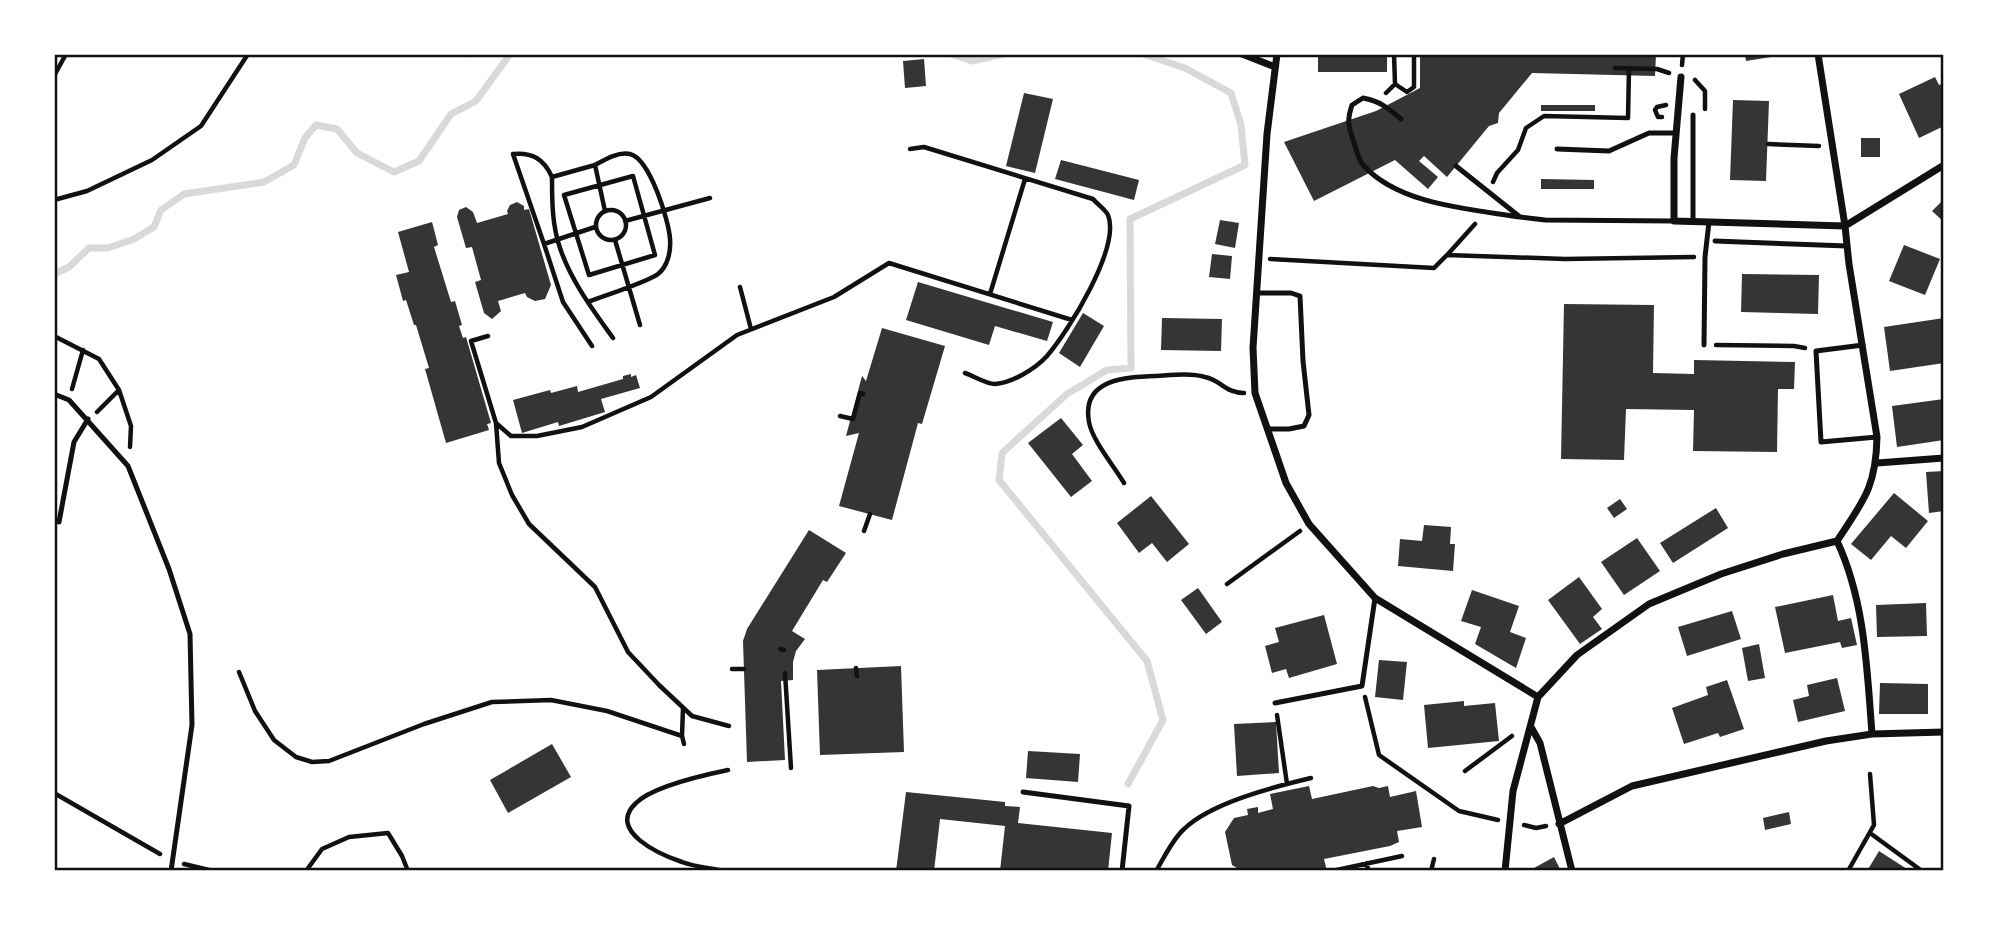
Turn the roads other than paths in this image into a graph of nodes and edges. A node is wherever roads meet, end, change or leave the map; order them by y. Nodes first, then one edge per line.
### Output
1 (1242, 54) edge
2 (1277, 54) edge
3 (1818, 54) edge
4 (1275, 67) junction
5 (1681, 77) road end
6 (1693, 115) dead end
7 (1401, 119) dead end
8 (1676, 133) junction
9 (1557, 149) dead end
10 (1944, 165) edge
11 (1456, 166) dead end
12 (1520, 217) junction
13 (1674, 221) junction
14 (1693, 222) junction
15 (1709, 222) junction
16 (1845, 226) junction
17 (1714, 241) dead end
18 (1847, 246) junction
19 (1257, 293) junction
20 (1704, 345) road end
21 (1863, 345) junction
22 (54, 394) edge
23 (88, 419) junction
24 (1268, 429) junction
25 (1877, 437) junction
26 (1944, 458) edge
27 (1877, 463) junction
28 (59, 522) dead end
29 (1837, 541) junction
30 (1376, 598) junction
31 (1538, 697) junction
32 (1275, 703) road end
33 (1531, 726) junction
34 (1944, 732) edge
35 (1872, 734) junction
36 (1023, 792) dead end
37 (1559, 824) junction
38 (171, 871) edge
39 (1122, 871) edge
40 (1505, 871) edge
41 (1572, 871) edge

1 - 4 street
2 - 4 street
3 - 16 street
4 - 19 street
5 - 8 street
6 - 14 lane
7 - 12 lane
8 - 9 lane
8 - 13 street
10 - 16 street
11 - 12 lane
12 - 13 lane
13 - 14 street
14 - 15 street
15 - 16 street
15 - 20 lane
16 - 18 street
17 - 18 lane
18 - 21 street
19 - 24 street
19 - 24 lane
21 - 25 street
21 - 25 lane
22 - 23 lane
23 - 28 lane
23 - 38 lane
24 - 30 street
25 - 27 street
26 - 27 street
27 - 29 street
29 - 31 street
29 - 35 street
30 - 31 street
30 - 32 lane
31 - 33 street
33 - 37 street
33 - 40 street
34 - 35 street
35 - 37 street
36 - 39 lane
37 - 41 street

